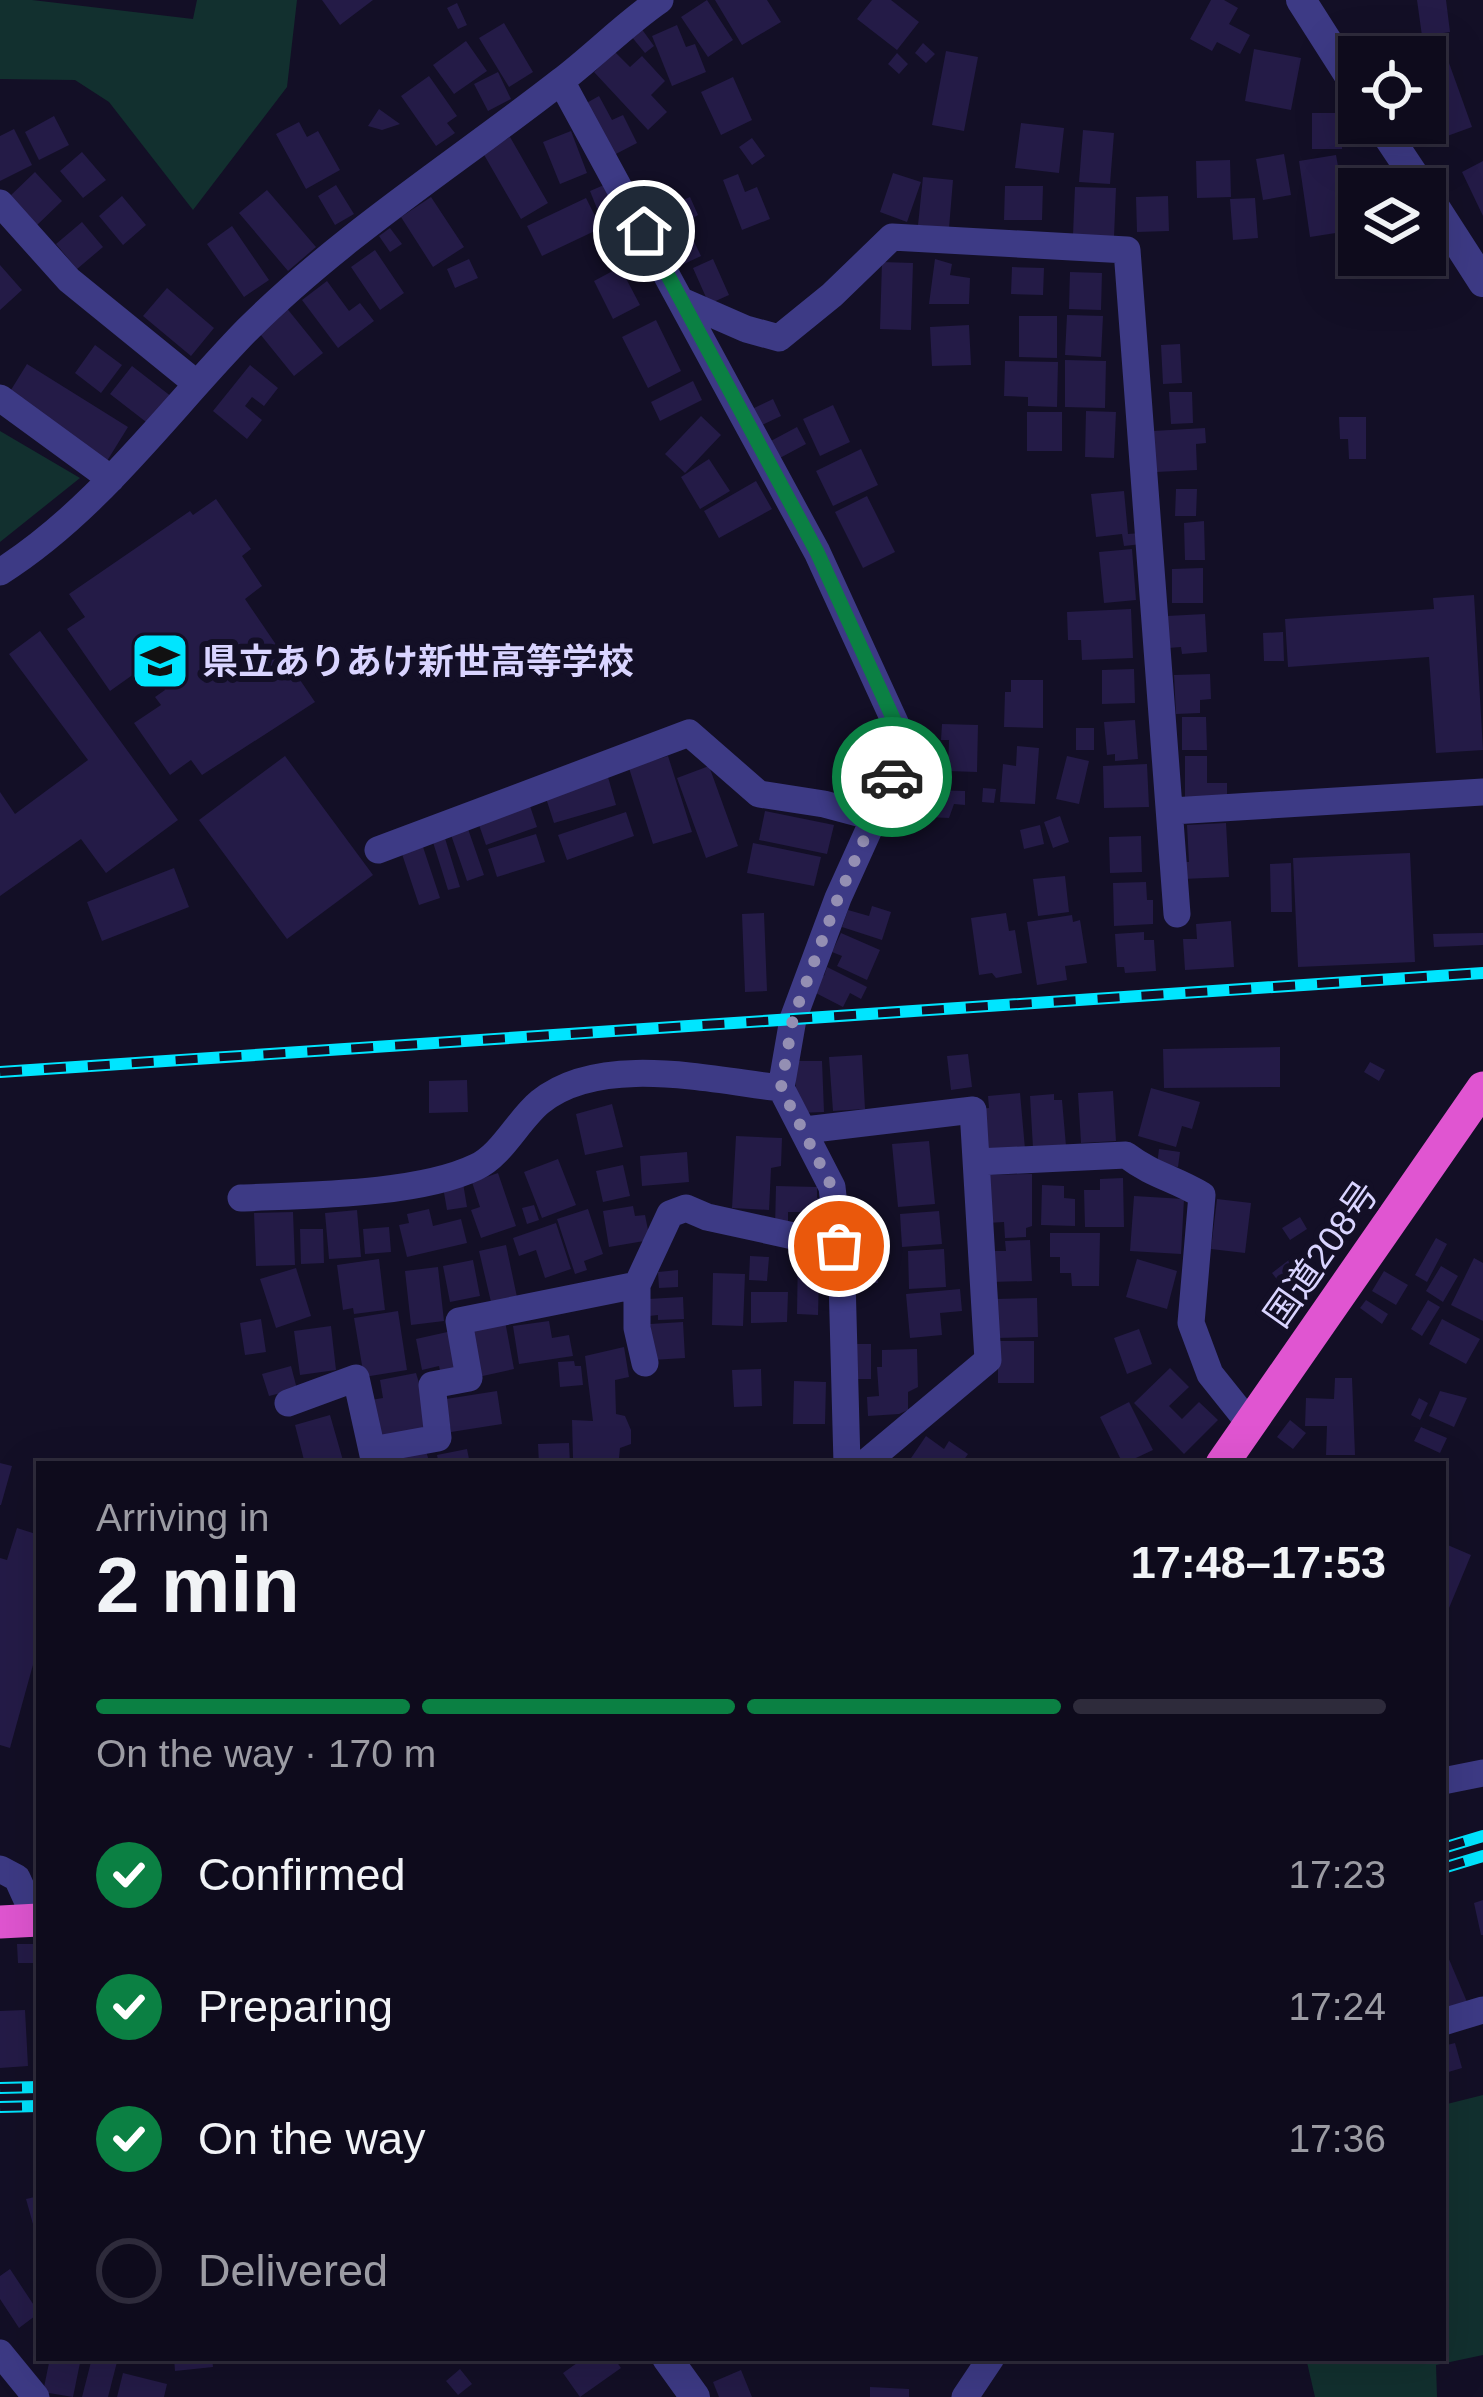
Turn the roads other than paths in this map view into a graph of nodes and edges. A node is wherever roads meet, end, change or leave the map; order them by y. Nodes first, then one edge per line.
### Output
1 (1300, 0) edge
2 (651, 3) edge
3 (1338, 59) edge
4 (561, 81) junction
5 (0, 203) edge
6 (1446, 225) edge
7 (1483, 282) edge
8 (682, 301) junction
9 (197, 385) junction
10 (0, 398) edge
11 (111, 479) junction
12 (0, 572) edge
13 (1483, 792) edge
14 (1172, 811) junction
15 (873, 817) junction
16 (378, 850) dead end
17 (1178, 914) dead end
18 (781, 1088) junction
19 (1483, 1088) edge
20 (805, 1130) junction
21 (977, 1162) junction
22 (241, 1198) dead end
23 (839, 1246) junction
24 (637, 1285) junction
25 (645, 1363) dead end
26 (288, 1403) dead end
27 (1250, 1424) junction
28 (373, 1457) edge
29 (847, 1461) edge
30 (867, 1461) edge
31 (1224, 1461) edge
32 (1483, 1773) edge
33 (1446, 1780) edge
34 (0, 1870) edge
35 (36, 1916) edge
36 (36, 1920) edge
37 (0, 1922) edge
38 (1483, 2010) edge
39 (1446, 2021) edge
40 (0, 2353) edge
41 (669, 2361) edge
42 (989, 2361) edge
43 (36, 2397) edge
44 (695, 2397) edge
45 (965, 2397) edge

1 - 3 street
2 - 4 street
4 - 8 street
4 - 9 street
5 - 9 street
6 - 7 street
8 - 14 street
8 - 15 street
9 - 11 street
10 - 11 street
11 - 12 street
13 - 14 street
14 - 17 street
15 - 16 street
15 - 18 street
18 - 20 street
18 - 22 street
19 - 27 highway, 国道208号
20 - 21 street
20 - 23 street
21 - 27 street
21 - 30 street
23 - 24 street
23 - 29 street
24 - 25 street
24 - 28 street
26 - 28 street
27 - 31 highway, 国道208号
32 - 33 street
34 - 35 street
36 - 37 highway
38 - 39 street
40 - 43 street
41 - 44 street
42 - 45 street

